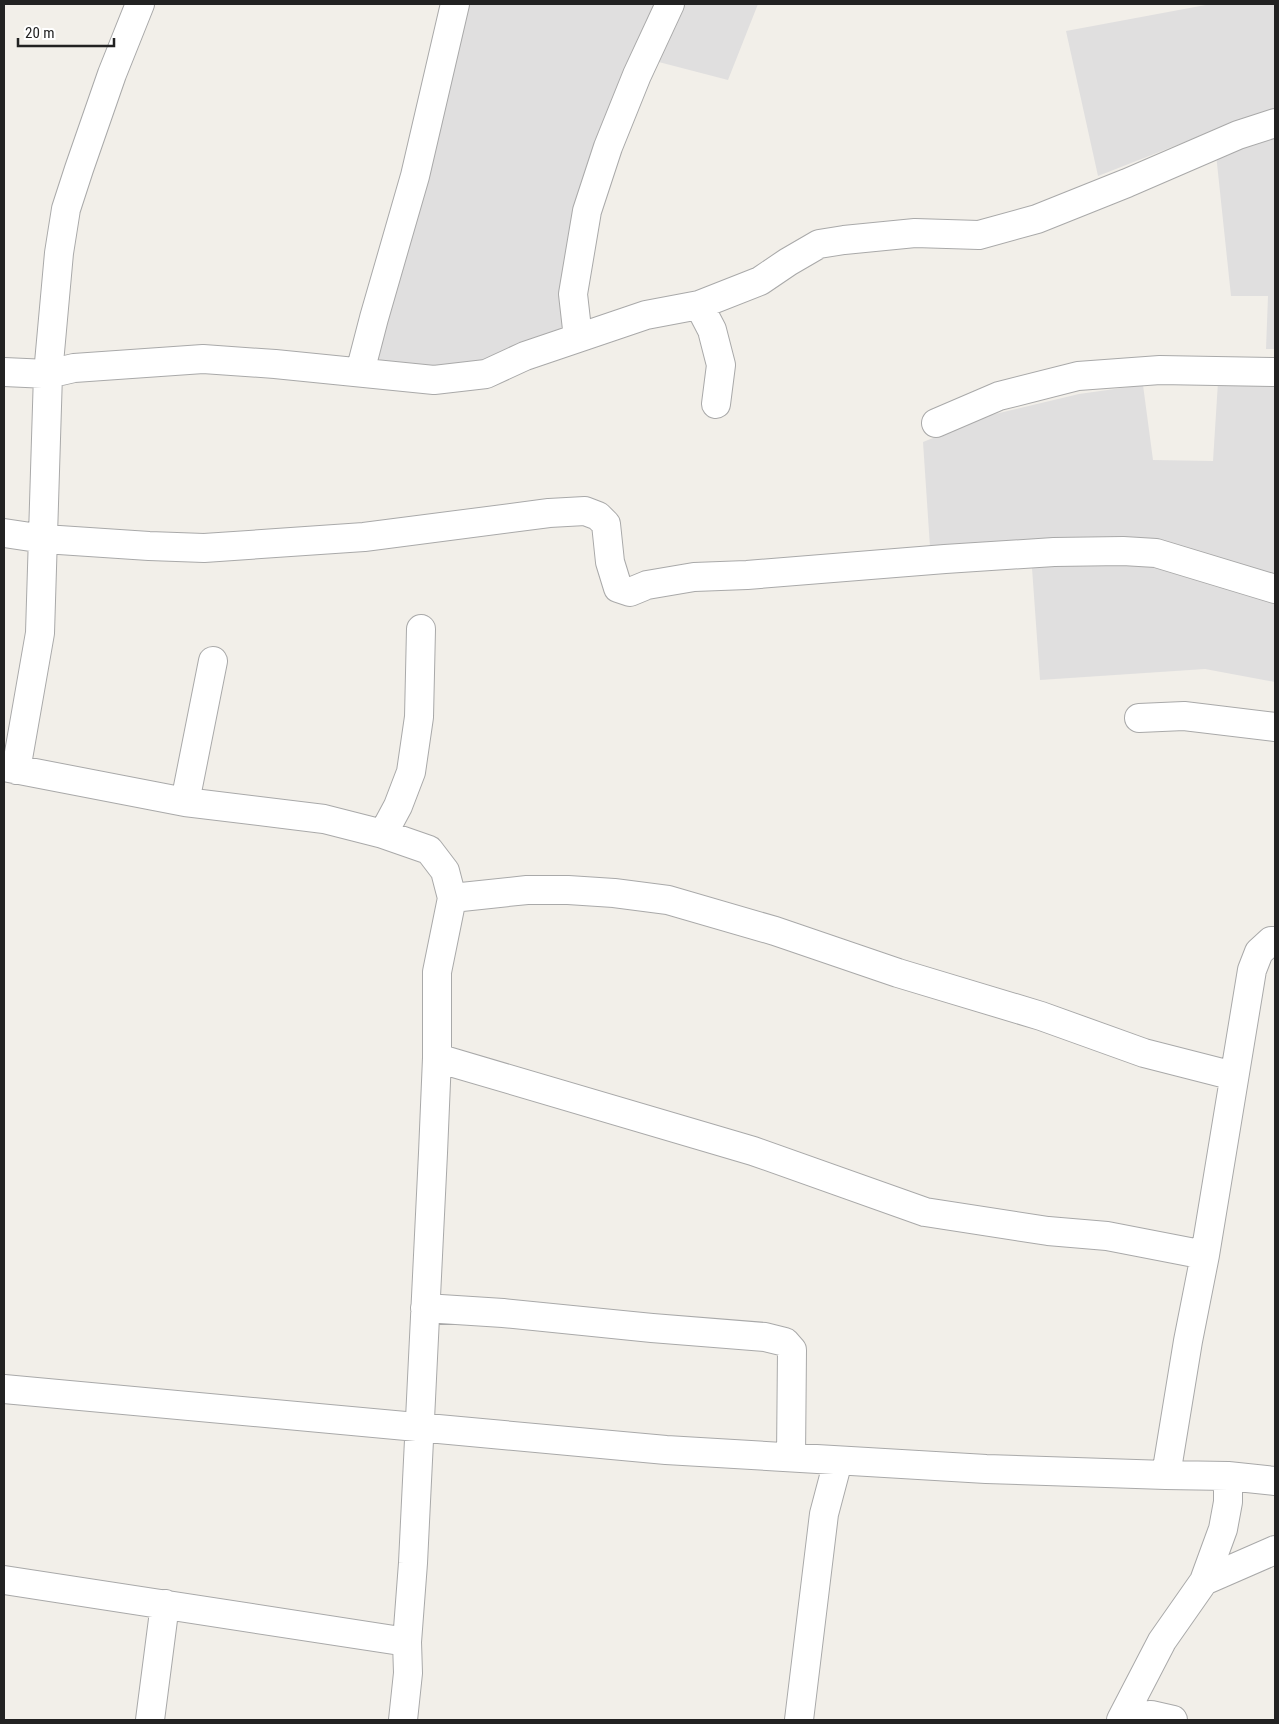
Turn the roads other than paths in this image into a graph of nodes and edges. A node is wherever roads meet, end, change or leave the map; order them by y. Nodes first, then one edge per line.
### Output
1 (140, 4) edge
2 (455, 4) edge
3 (670, 4) edge
4 (1275, 124) edge
5 (699, 306) junction
6 (578, 338) junction
7 (6, 368) edge
8 (360, 372) junction
9 (1275, 372) edge
10 (48, 374) junction
11 (716, 404) dead end
12 (936, 423) dead end
13 (4, 533) edge
14 (44, 539) junction
15 (1275, 589) edge
16 (421, 629) dead end
17 (213, 661) dead end
18 (1139, 718) dead end
19 (1275, 727) edge
20 (10, 769) edge
21 (184, 802) junction
22 (383, 834) junction
23 (452, 898) junction
24 (1275, 941) edge
25 (437, 1058) junction
26 (1234, 1076) junction
27 (1206, 1255) junction
28 (425, 1308) junction
29 (4, 1389) edge
30 (420, 1428) junction
31 (791, 1457) junction
32 (838, 1461) junction
33 (1166, 1476) junction
34 (1228, 1476) junction
35 (1275, 1481) edge
36 (1275, 1550) edge
37 (4, 1580) edge
38 (1204, 1582) junction
39 (165, 1604) junction
40 (407, 1642) junction
41 (1122, 1719) edge
42 (150, 1720) edge
43 (403, 1720) edge
44 (799, 1720) edge
45 (1173, 1720) edge

1 - 10 street
2 - 8 street
3 - 6 street
4 - 5 street
5 - 6 street
5 - 11 street
6 - 8 street
7 - 10 street
8 - 10 street
9 - 12 street
10 - 14 street
13 - 14 street
14 - 15 street
14 - 20 street
16 - 22 street
17 - 21 street
18 - 19 street
20 - 21 street
21 - 22 street
22 - 23 street
23 - 25 street
23 - 26 street
24 - 26 street
25 - 27 street
25 - 28 street
26 - 27 street
27 - 33 street
28 - 30 street
28 - 31 street
29 - 30 street
30 - 31 street
30 - 40 street
31 - 32 street
32 - 33 street
32 - 44 street
33 - 34 street
34 - 35 street
34 - 38 street
36 - 38 street
37 - 39 street
38 - 41 street
39 - 40 street
39 - 42 street
40 - 43 street
41 - 45 street

